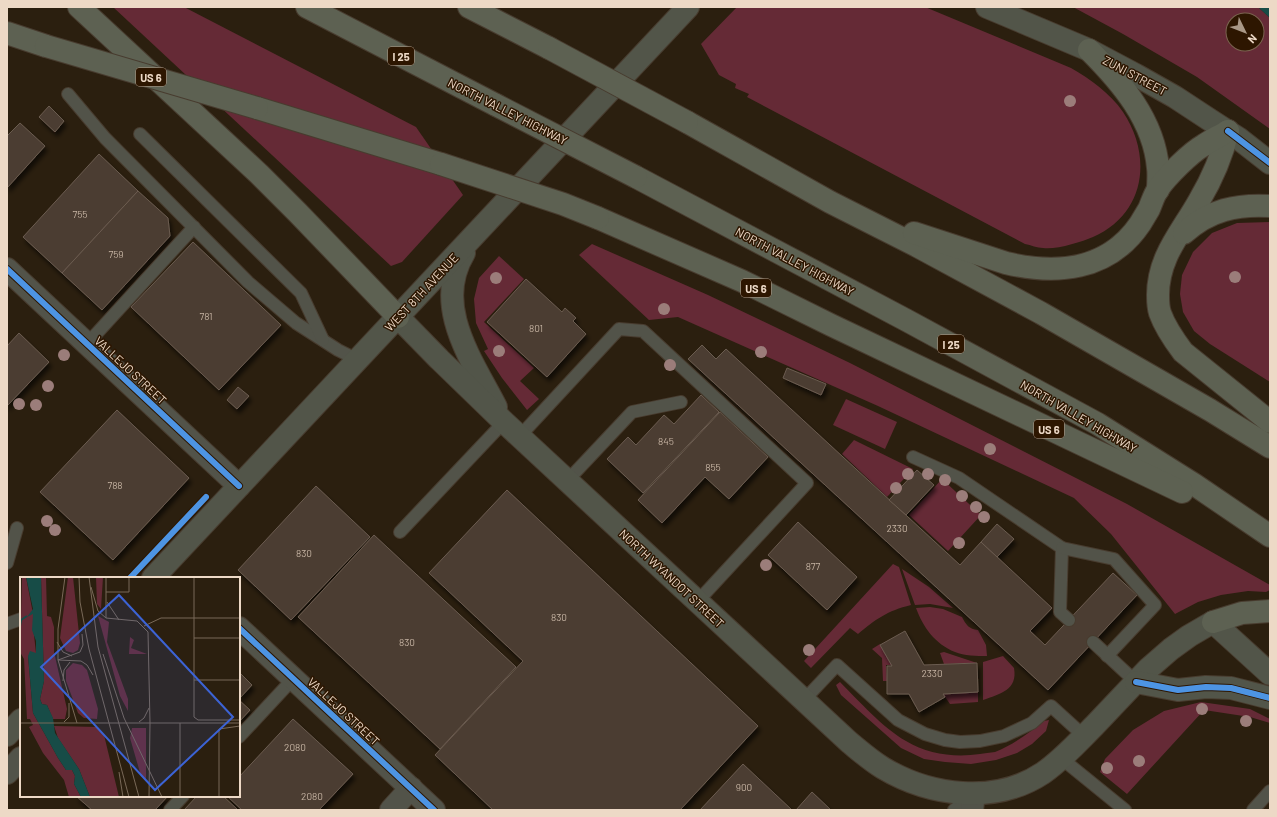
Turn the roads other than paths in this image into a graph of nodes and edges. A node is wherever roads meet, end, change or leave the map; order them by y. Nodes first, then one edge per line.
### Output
1 (79, 7) edge
2 (307, 7) edge
3 (469, 7) edge
4 (688, 7) edge
5 (987, 7) edge
6 (13, 36) edge
7 (1089, 50) junction
8 (68, 94) dead end
9 (1228, 131) junction
10 (140, 134) dead end
11 (1270, 164) edge
12 (1158, 190) junction
13 (830, 202) junction
14 (1270, 206) edge
15 (194, 227) junction
16 (475, 234) junction
17 (1172, 245) junction
18 (7, 269) edge
19 (398, 317) junction
20 (323, 340) junction
21 (87, 344) junction
22 (358, 360) junction
23 (681, 402) dead end
24 (1270, 422) edge
25 (511, 429) junction
26 (1270, 447) edge
27 (913, 457) dead end
28 (567, 481) junction
29 (239, 486) junction
30 (17, 528) dead end
31 (400, 532) dead end
32 (1264, 532) edge
33 (1062, 548) junction
34 (7, 563) edge
35 (154, 577) edge
36 (697, 602) junction
37 (1270, 612) edge
38 (20, 619) edge
39 (1069, 620) dead end
40 (1213, 622) junction
41 (7, 624) edge
42 (240, 629) edge
43 (1093, 642) dead end
44 (1107, 656) junction
45 (1270, 674) edge
46 (293, 679) junction
47 (1136, 682) junction
48 (1270, 698) edge
49 (804, 700) junction
50 (20, 721) edge
51 (7, 735) edge
52 (240, 736) edge
53 (1084, 736) junction
54 (1061, 758) junction
55 (20, 759) edge
56 (7, 773) edge
57 (411, 788) junction
58 (1270, 791) edge
59 (182, 797) edge
60 (973, 802) edge
61 (170, 810) edge
62 (391, 810) edge
63 (434, 810) edge
64 (954, 810) edge
65 (1125, 810) edge
66 (1252, 810) edge

1 - 19 highway
2 - 32 highway, NORTH VALLEY HIGHWAY / I 25, bridge
3 - 13 highway, bridge
4 - 16 main road, WEST 8TH AVENUE
5 - 7 main road, ZUNI STREET
6 - 32 highway, US 6, bridge
7 - 9 main road, ZUNI STREET
7 - 12 highway
8 - 15 lane
9 - 11 main road, ZUNI STREET
9 - 12 highway
9 - 17 highway
10 - 20 lane
12 - 13 highway
13 - 26 highway
14 - 17 highway
15 - 20 lane
15 - 21 lane
16 - 19 main road, WEST 8TH AVENUE
16 - 25 main road
17 - 24 highway
18 - 21 street, VALLEJO STREET
19 - 22 main road, WEST 8TH AVENUE
19 - 25 main road, NORTH WYANDOT STREET
20 - 22 lane
21 - 29 street, VALLEJO STREET
22 - 29 main road, WEST 8TH AVENUE
23 - 28 lane
25 - 28 main road, NORTH WYANDOT STREET
25 - 31 lane
25 - 36 lane
27 - 33 lane
28 - 36 main road, NORTH WYANDOT STREET
29 - 35 main road, WEST 8TH AVENUE
30 - 34 lane
33 - 39 lane
33 - 44 lane
36 - 49 main road, NORTH WYANDOT STREET
37 - 40 highway
38 - 41 lane
40 - 45 main road
40 - 47 main road, NORTH WYANDOT STREET
42 - 46 street, VALLEJO STREET
43 - 44 lane
44 - 47 lane
46 - 52 lane
46 - 57 street, VALLEJO STREET
47 - 48 main road
47 - 53 main road, NORTH WYANDOT STREET
49 - 53 lane
49 - 60 main road, NORTH WYANDOT STREET
50 - 51 main road
53 - 54 main road, NORTH WYANDOT STREET
54 - 60 main road, NORTH WYANDOT STREET
54 - 65 lane
55 - 56 street
57 - 62 street
57 - 63 street, VALLEJO STREET
58 - 66 lane
59 - 61 lane
60 - 64 lane

